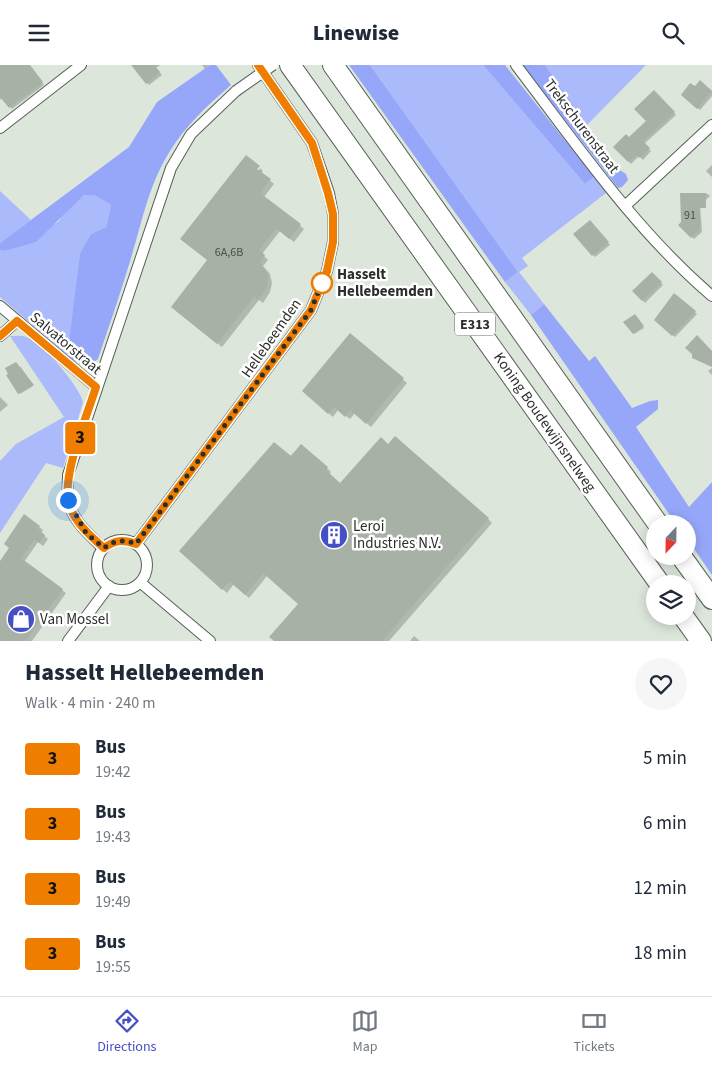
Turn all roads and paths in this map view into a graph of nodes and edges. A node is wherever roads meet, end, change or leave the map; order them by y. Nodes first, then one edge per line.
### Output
1 (81, 65) edge
2 (258, 65) edge
3 (273, 65) edge
4 (290, 65) edge
5 (333, 65) edge
6 (516, 65) edge
7 (712, 125) edge
8 (0, 128) edge
9 (625, 206) junction
10 (712, 296) edge
11 (0, 306) edge
12 (17, 321) junction
13 (0, 336) edge
14 (96, 387) junction
15 (652, 515) edge
16 (136, 544) junction
17 (104, 548) junction
18 (688, 565) edge
19 (654, 575) edge
20 (141, 583) junction
21 (109, 586) junction
22 (712, 599) edge
23 (689, 625) edge
24 (68, 641) edge
25 (210, 641) edge
26 (701, 641) edge

1 - 8 street
2 - 16 street, Hellebeemden
3 - 14 street, bridge
4 - 19 highway, Koning Boudewijnsnelweg / E313
5 - 15 highway, E313
6 - 9 street, Trekschurenstraat
7 - 9 street
9 - 10 street, Trekschurenstraat
11 - 12 street, Salvatorstraat
12 - 13 street, Salvatorstraat
12 - 14 street, Salvatorstraat
14 - 17 street
16 - 17 street
16 - 20 street
17 - 21 street
18 - 22 highway
20 - 21 street
20 - 25 street
21 - 24 street
23 - 26 highway

